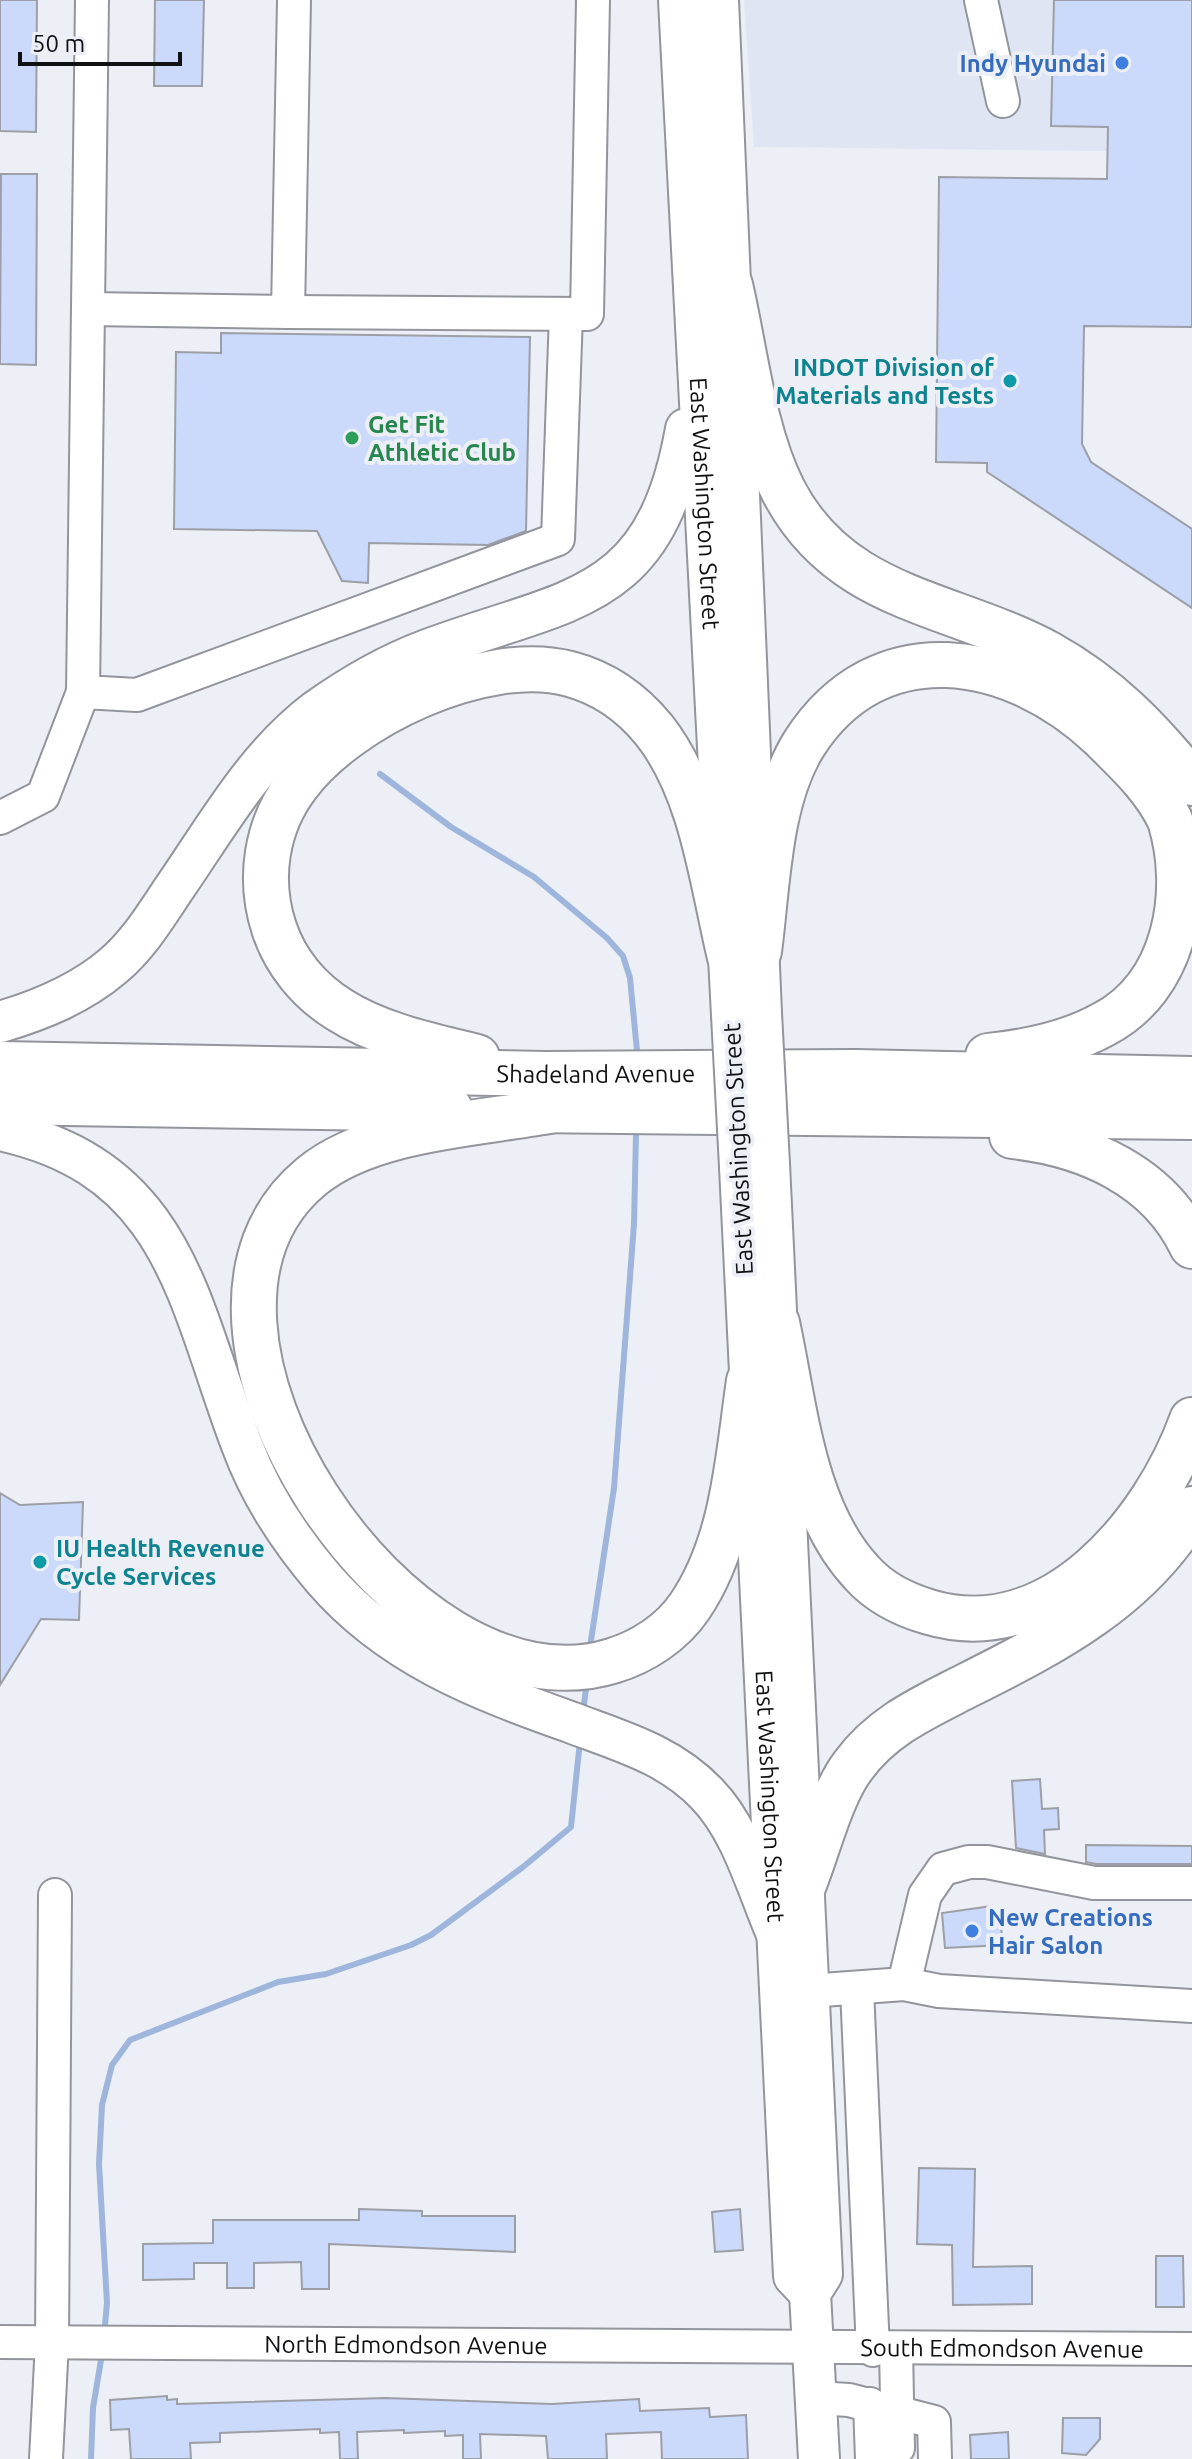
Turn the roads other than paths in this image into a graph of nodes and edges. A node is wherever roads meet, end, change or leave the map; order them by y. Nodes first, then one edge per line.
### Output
1 (92, 0) edge
2 (294, 0) edge
3 (593, 0) edge
4 (679, 0) edge
5 (718, 0) edge
6 (981, 0) edge
7 (1003, 101) dead end
8 (730, 285) junction
9 (88, 309) junction
10 (288, 312) junction
11 (566, 314) junction
12 (696, 369) junction
13 (83, 692) junction
14 (1192, 783) edge
15 (0, 818) edge
16 (744, 954) junction
17 (0, 1022) edge
18 (0, 1064) edge
19 (855, 1072) junction
20 (1192, 1079) edge
21 (550, 1092) junction
22 (0, 1102) edge
23 (879, 1115) junction
24 (1192, 1117) edge
25 (0, 1130) edge
26 (754, 1166) junction
27 (1192, 1246) edge
28 (777, 1323) junction
29 (749, 1381) junction
30 (1192, 1420) edge
31 (1192, 1509) edge
32 (1192, 1883) edge
33 (804, 1884) junction
34 (55, 1895) dead end
35 (777, 1934) junction
36 (904, 1984) junction
37 (857, 1989) junction
38 (809, 1991) junction
39 (1192, 2006) edge
40 (810, 2293) junction
41 (0, 2342) edge
42 (52, 2342) junction
43 (884, 2349) junction
44 (1192, 2349) edge
45 (813, 2350) junction
46 (816, 2398) junction
47 (884, 2408) junction
48 (885, 2453) edge
49 (46, 2459) edge
50 (819, 2459) edge
51 (935, 2459) edge

1 - 9 street
2 - 10 street
3 - 11 street
4 - 12 main road, East Washington Street
5 - 8 main road, East Washington Street
6 - 7 street
8 - 14 highway
8 - 16 main road, East Washington Street
9 - 10 street
9 - 13 street
10 - 11 street
11 - 13 street
12 - 16 main road, East Washington Street
12 - 17 main road
13 - 15 street
16 - 19 highway
16 - 21 highway
16 - 26 main road, East Washington Street, bridge
18 - 21 highway, Shadeland Avenue
19 - 20 highway, Shadeland Avenue
19 - 21 highway, Shadeland Avenue
21 - 22 highway, Shadeland Avenue
21 - 23 highway, Shadeland Avenue
21 - 29 highway
23 - 24 highway, Shadeland Avenue
23 - 27 highway
25 - 35 main road
26 - 28 main road, East Washington Street
26 - 29 main road, East Washington Street
28 - 30 highway
28 - 33 main road, East Washington Street
29 - 35 main road, East Washington Street
31 - 33 highway
32 - 36 street
33 - 38 main road, East Washington Street
34 - 42 street
35 - 40 main road, East Washington Street
36 - 37 street
36 - 39 street
37 - 38 street
37 - 43 street
38 - 40 main road, East Washington Street
40 - 45 main road, East Washington Street
41 - 42 street, North Edmondson Avenue
42 - 45 street, North Edmondson Avenue
42 - 49 street
43 - 44 street, South Edmondson Avenue
43 - 45 street, South Edmondson Avenue
43 - 47 street
45 - 46 main road, East Washington Street
46 - 47 street
46 - 50 main road, East Washington Street
47 - 48 street
47 - 51 street

